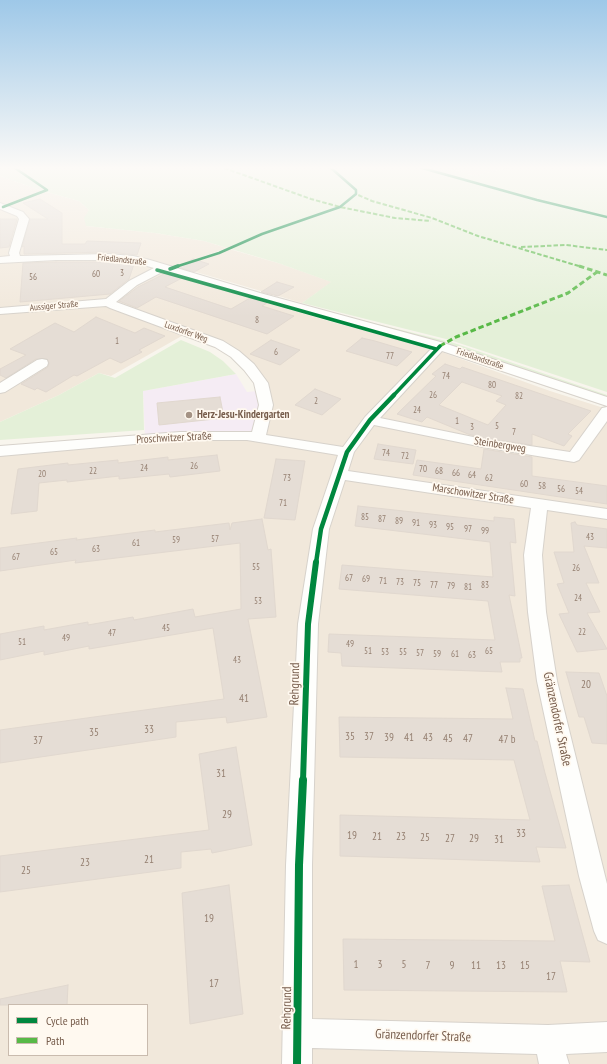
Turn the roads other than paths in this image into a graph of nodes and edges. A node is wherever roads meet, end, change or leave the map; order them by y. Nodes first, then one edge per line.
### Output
1 (23, 218) edge
2 (16, 258) junction
3 (0, 260) edge
4 (163, 267) junction
5 (108, 302) junction
6 (0, 311) edge
7 (440, 346) junction
8 (42, 364) dead end
9 (0, 389) edge
10 (607, 402) edge
11 (607, 411) edge
12 (370, 420) junction
13 (258, 437) junction
14 (0, 450) edge
15 (347, 452) junction
16 (339, 474) junction
17 (540, 505) junction
18 (607, 514) edge
19 (607, 931) edge
20 (298, 1033) junction
21 (607, 1037) edge
22 (551, 1052) edge
23 (297, 1064) edge

1 - 2 street
2 - 3 street, Friedlandstraße
2 - 4 street, Friedlandstraße
4 - 5 street
4 - 7 street, Friedlandstraße
5 - 6 street, Aussiger Straße
5 - 13 street, Luxdorfer Weg
7 - 10 street, Friedlandstraße
7 - 12 street, Rehgrund
8 - 9 street
11 - 12 street, Steinbergweg
12 - 15 street, Rehgrund
13 - 14 street, Proschwitzer Straße
13 - 15 street, Proschwitzer Straße
15 - 16 street, Rehgrund
16 - 17 street, Marschowitzer Straße
16 - 20 street, Rehgrund
17 - 18 street, Marschowitzer Straße
17 - 19 street, Gränzendorfer Straße
20 - 22 street, Gränzendorfer Straße
20 - 23 street, Rehgrund
21 - 22 street, Gränzendorfer Straße

